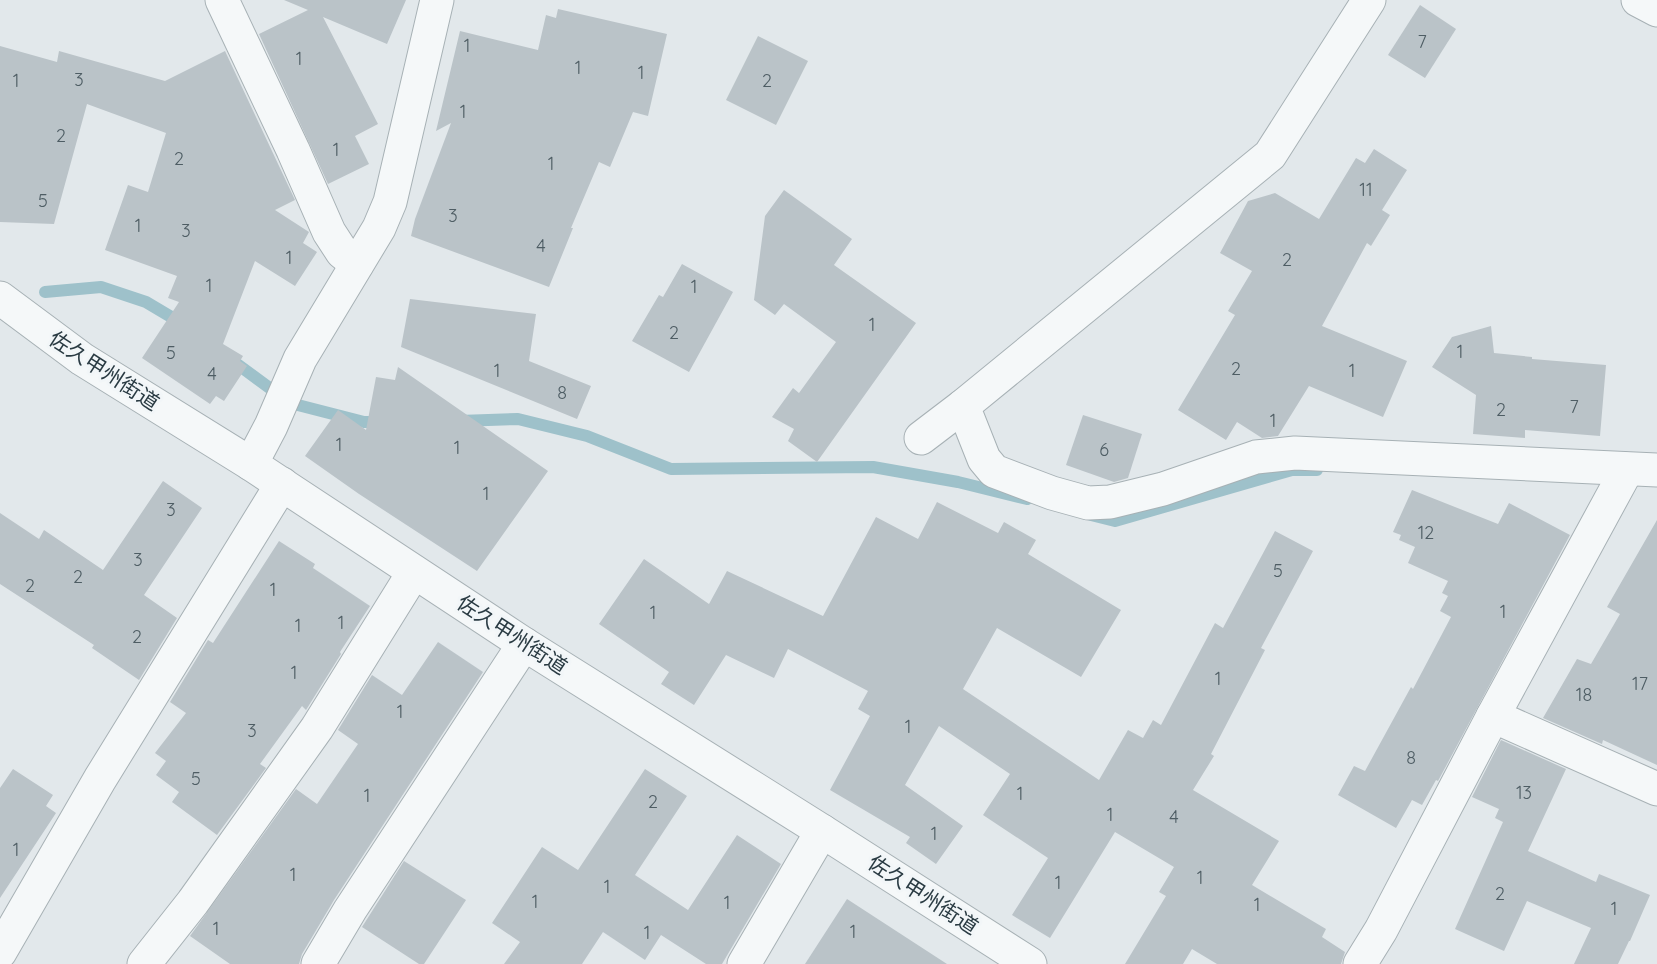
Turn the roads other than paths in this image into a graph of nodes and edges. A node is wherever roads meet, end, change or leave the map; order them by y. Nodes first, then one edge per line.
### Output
1 (222, 0) edge
2 (437, 0) edge
3 (1368, 0) edge
4 (1638, 0) edge
5 (1657, 10) edge
6 (357, 264) junction
7 (0, 298) edge
8 (963, 406) junction
9 (921, 438) dead end
10 (251, 464) junction
11 (1657, 470) edge
12 (1622, 478) junction
13 (282, 484) junction
14 (414, 572) junction
15 (524, 644) junction
16 (1493, 716) junction
17 (1657, 789) edge
18 (822, 831) junction
19 (0, 952) edge
20 (144, 964) edge
21 (318, 964) edge
22 (744, 964) edge
23 (1030, 964) edge
24 (1360, 964) edge

1 - 6 street
2 - 6 street
3 - 8 street
4 - 5 street
6 - 10 street
7 - 10 street, 佐久甲州街道
8 - 9 street
8 - 12 street
10 - 13 street, 佐久甲州街道
11 - 12 street
12 - 16 street
13 - 14 street, 佐久甲州街道
13 - 19 street
14 - 15 street, 佐久甲州街道
14 - 20 street
15 - 18 street, 佐久甲州街道
15 - 21 street
16 - 17 street
16 - 24 street
18 - 22 street
18 - 23 street, 佐久甲州街道

